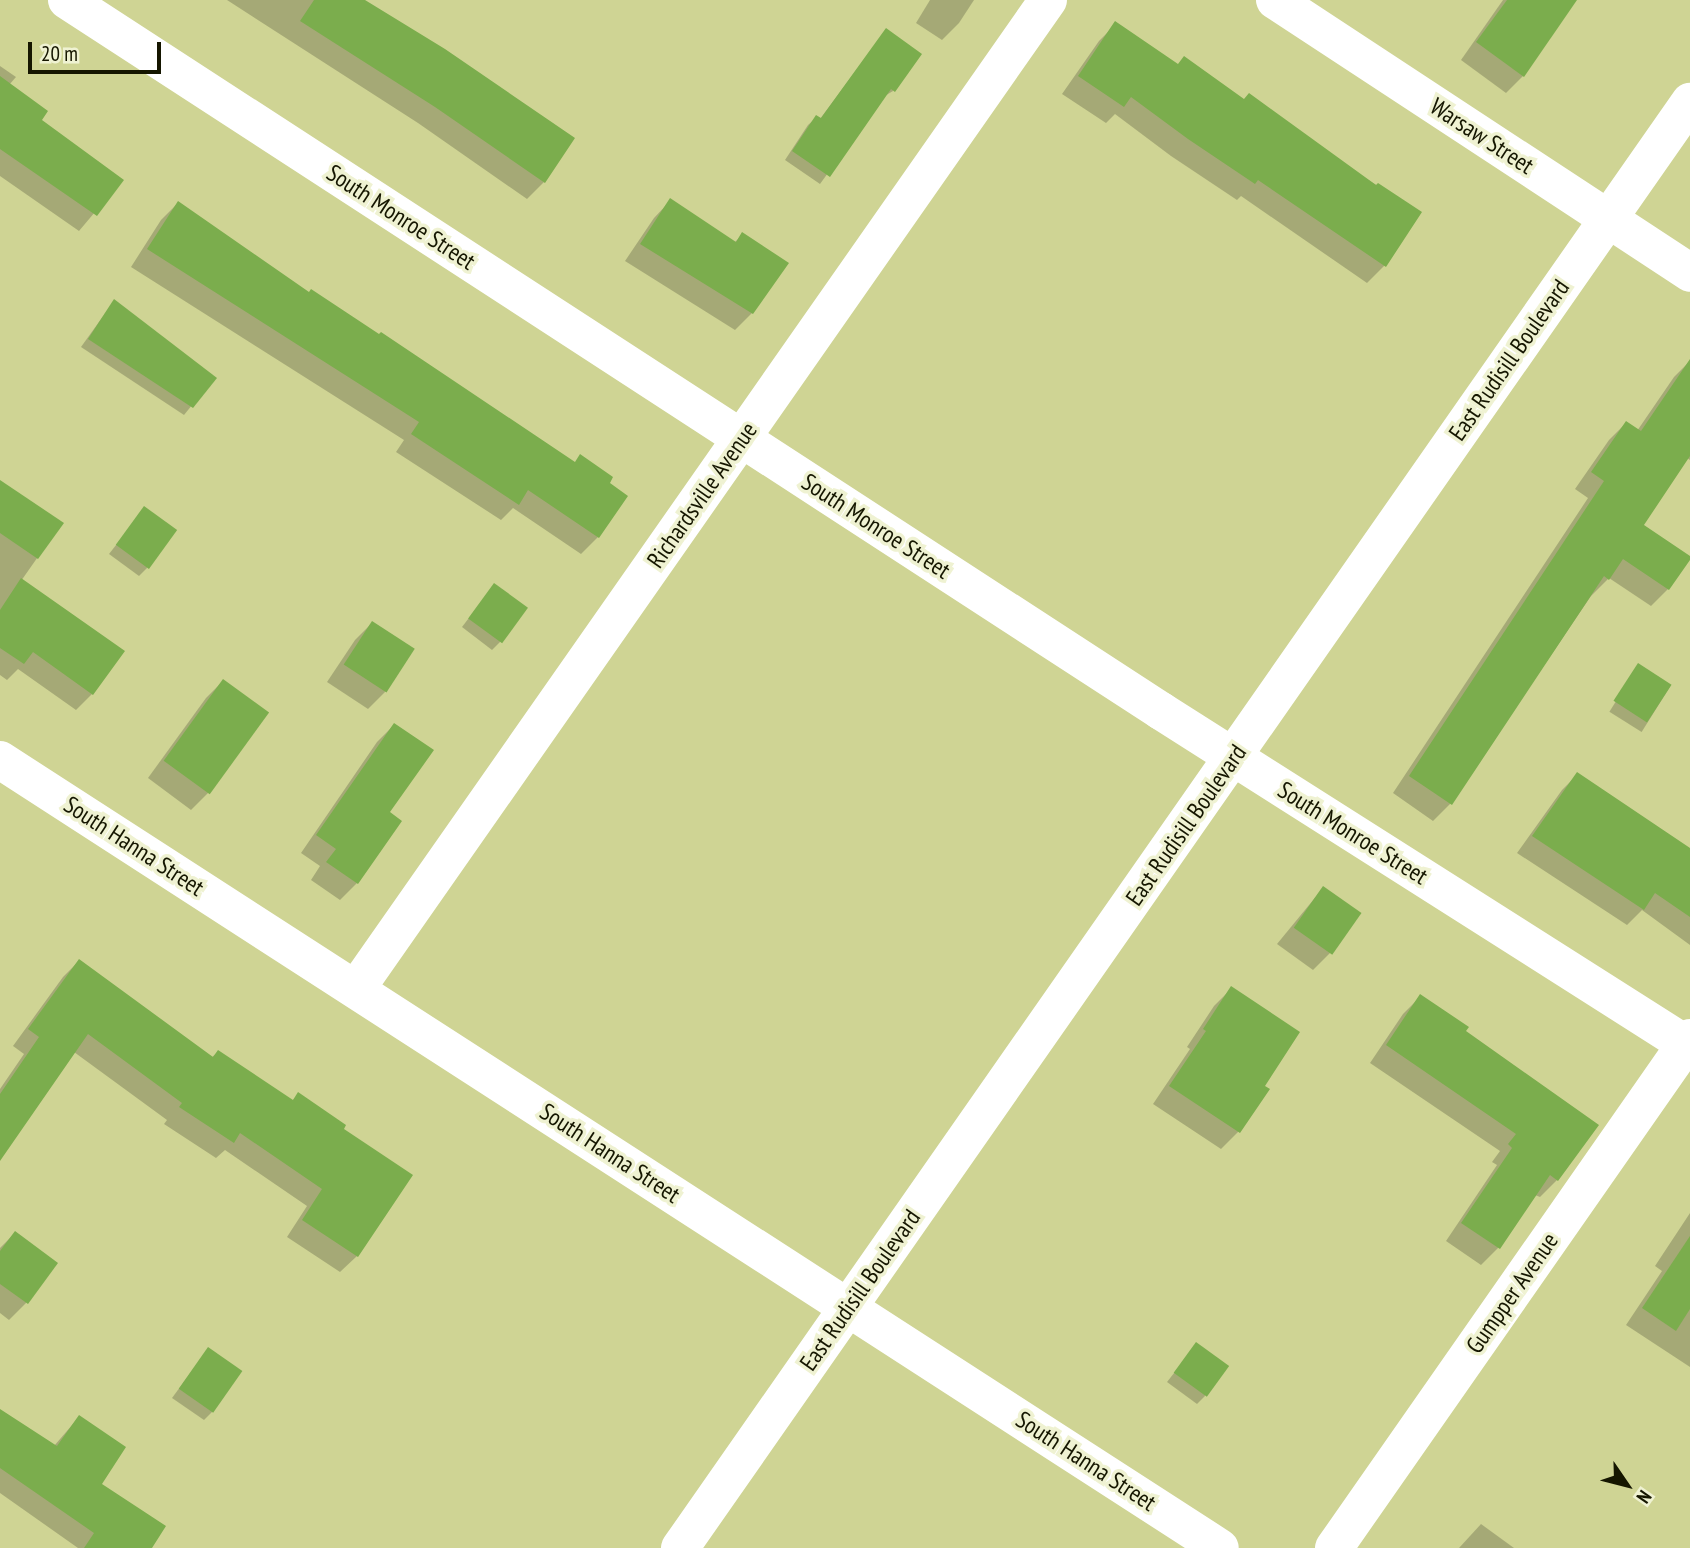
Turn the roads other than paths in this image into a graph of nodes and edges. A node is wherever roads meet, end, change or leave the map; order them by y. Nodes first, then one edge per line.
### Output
1 (66, 0) edge
2 (1048, 0) edge
3 (1275, 0) edge
4 (1690, 102) edge
5 (1608, 219) junction
6 (1690, 273) edge
7 (742, 439) junction
8 (1234, 758) junction
9 (0, 760) edge
10 (356, 989) junction
11 (1689, 1043) edge
12 (848, 1307) junction
13 (680, 1548) edge
14 (1220, 1548) edge
15 (1334, 1548) edge

1 - 7 street, South Monroe Street
2 - 7 street, Richardsville Avenue
3 - 5 street, Warsaw Street
4 - 5 street, East Rudisill Boulevard
5 - 6 street, Warsaw Street
5 - 8 street, East Rudisill Boulevard
7 - 8 street, South Monroe Street
7 - 10 street, Richardsville Avenue
8 - 11 street, South Monroe Street
8 - 12 street, East Rudisill Boulevard
9 - 10 street, South Hanna Street
10 - 12 street, South Hanna Street
11 - 15 street, Gumpper Avenue
12 - 13 street, East Rudisill Boulevard
12 - 14 street, South Hanna Street

